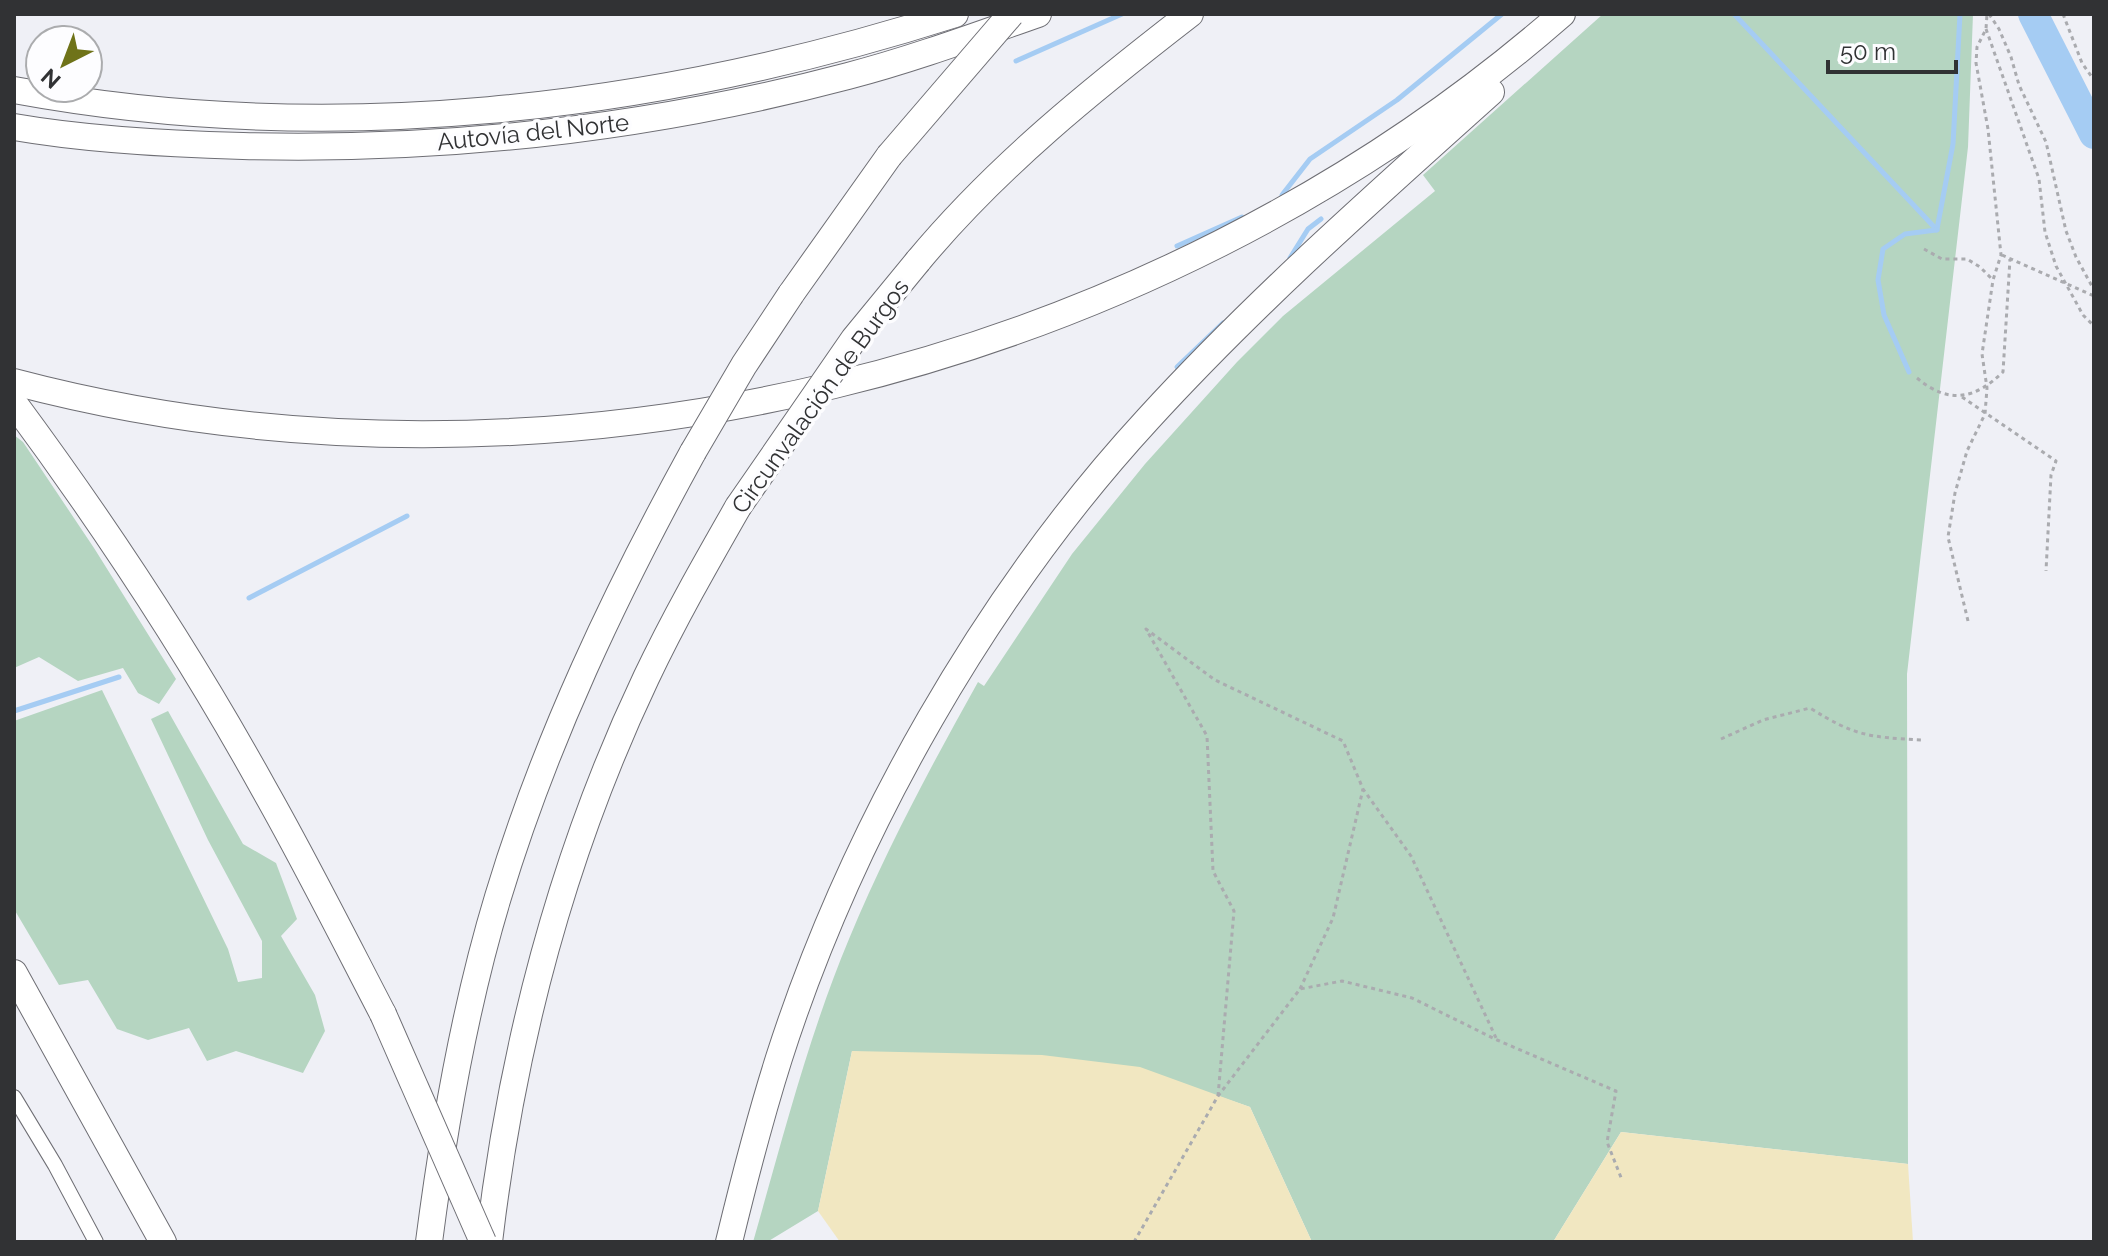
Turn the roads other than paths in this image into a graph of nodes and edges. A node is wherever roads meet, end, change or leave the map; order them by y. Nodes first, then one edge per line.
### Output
1 (955, 14) edge
2 (1011, 14) edge
3 (1038, 14) edge
4 (1190, 14) edge
5 (1562, 14) edge
6 (1577, 14) edge
7 (14, 90) edge
8 (14, 127) edge
9 (14, 382) edge
10 (14, 403) edge
11 (14, 973) edge
12 (14, 1097) edge
13 (96, 1242) edge
14 (163, 1242) edge
15 (429, 1242) edge
16 (486, 1242) edge
17 (729, 1242) edge

1 - 7 highway, Autovía del Norte
2 - 15 highway, bridge
3 - 8 highway, Autovía del Norte
4 - 16 highway, Circunvalación de Burgos, bridge
5 - 9 highway
6 - 17 highway
10 - 16 highway, bridge
11 - 14 highway
12 - 13 street

